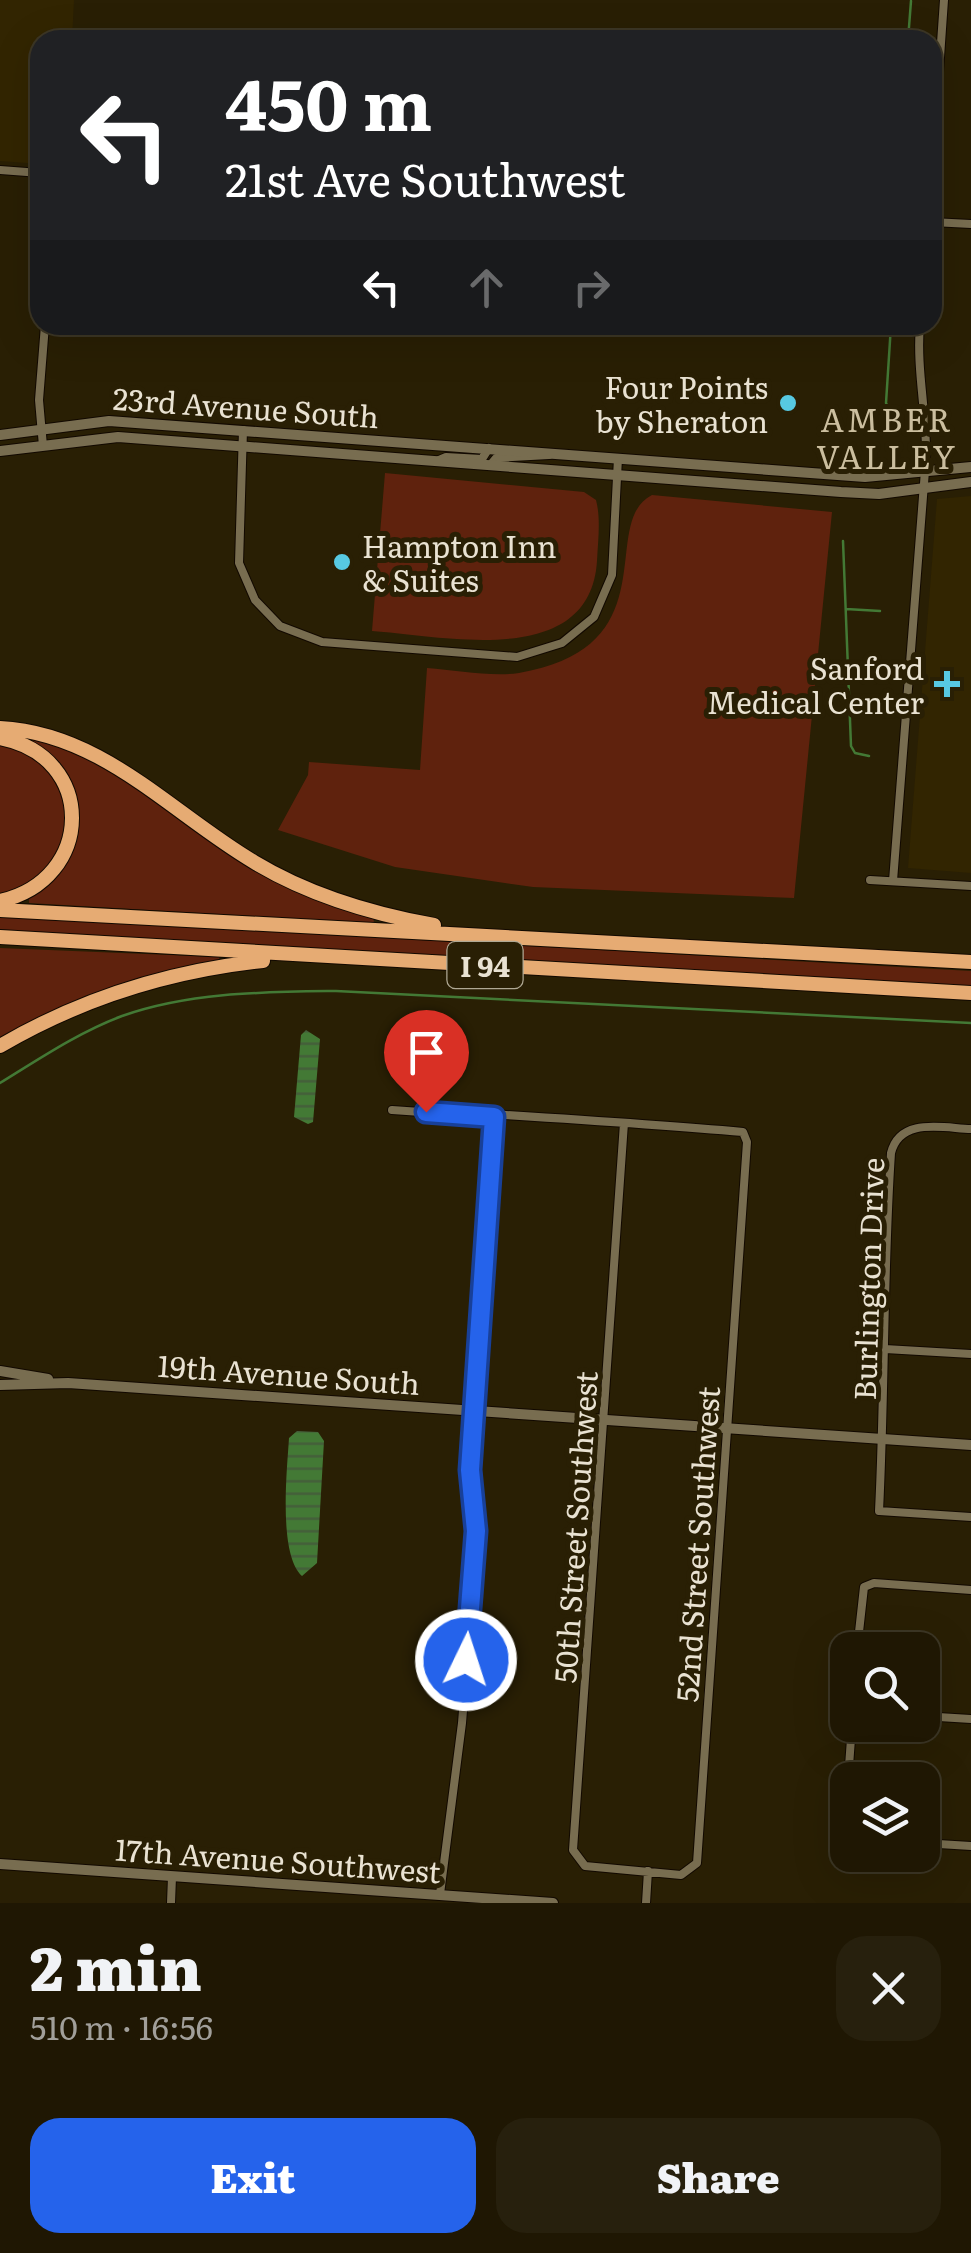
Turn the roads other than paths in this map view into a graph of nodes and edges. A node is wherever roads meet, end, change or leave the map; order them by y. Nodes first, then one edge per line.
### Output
1 (944, 0) edge
2 (942, 30) edge
3 (0, 170) edge
4 (30, 172) edge
5 (942, 223) edge
6 (971, 224) edge
7 (45, 335) edge
8 (919, 335) edge
9 (42, 429) junction
10 (243, 430) junction
11 (0, 435) edge
12 (42, 446) junction
13 (242, 446) junction
14 (488, 448) junction
15 (0, 451) edge
16 (552, 453) junction
17 (618, 458) junction
18 (439, 460) junction
19 (491, 464) junction
20 (971, 466) edge
21 (925, 472) junction
22 (617, 473) junction
23 (971, 482) edge
24 (923, 489) junction
25 (0, 728) edge
26 (0, 738) edge
27 (870, 880) dead end
28 (894, 881) junction
29 (971, 886) edge
30 (0, 901) edge
31 (0, 910) edge
32 (479, 932) junction
33 (0, 937) edge
34 (300, 957) junction
35 (971, 962) edge
36 (971, 992) edge
37 (0, 1046) edge
38 (392, 1110) dead end
39 (494, 1116) junction
40 (624, 1122) junction
41 (971, 1129) edge
42 (885, 1349) junction
43 (971, 1354) edge
44 (0, 1371) edge
45 (68, 1383) junction
46 (0, 1384) edge
47 (474, 1411) junction
48 (605, 1421) junction
49 (726, 1429) junction
50 (884, 1440) junction
51 (971, 1445) edge
52 (971, 1517) edge
53 (971, 1590) edge
54 (859, 1632) edge
55 (940, 1717) edge
56 (971, 1719) edge
57 (940, 1844) edge
58 (971, 1846) edge
59 (0, 1864) edge
60 (648, 1871) junction
61 (172, 1877) junction
62 (440, 1894) junction
63 (171, 1903) edge
64 (552, 1903) edge
65 (646, 1903) edge

1 - 2 street
3 - 4 street
5 - 6 street
7 - 9 street
8 - 21 street
9 - 10 street, 23rd Avenue South
9 - 11 street, 23rd Avenue South
9 - 12 street
10 - 13 street
10 - 14 street, 23rd Avenue South
12 - 13 street, 23rd Avenue South
12 - 15 street, 23rd Avenue South
13 - 18 street, 23rd Avenue South
13 - 22 street
14 - 16 street, 23rd Avenue South
14 - 18 street, 23rd Avenue South
16 - 17 street, 23rd Avenue South
16 - 19 street, 23rd Avenue South
17 - 21 street, 23rd Avenue South
17 - 22 street
18 - 19 street, 23rd Avenue South
19 - 22 street, 23rd Avenue South
20 - 21 street, 23rd Avenue South
21 - 24 street
22 - 24 street, 23rd Avenue South
23 - 24 street, 23rd Avenue South
24 - 28 street
25 - 32 highway
26 - 30 highway
27 - 28 street
28 - 29 street
31 - 32 highway, I 94
32 - 35 highway, I 94
33 - 34 highway, I 94
34 - 36 highway, I 94
34 - 37 highway
38 - 39 street
39 - 40 street
39 - 47 street
40 - 48 street, 50th Street Southwest
40 - 49 street, 52nd Street Southwest
41 - 42 street, Burlington Drive
42 - 43 street
42 - 50 street, Burlington Drive
44 - 45 street, 19th Avenue South
45 - 46 street, 19th Avenue South
45 - 47 street, 19th Avenue South
47 - 48 street, 19th Avenue South
47 - 62 street
48 - 49 street, 19th Avenue South
48 - 60 street, 50th Street Southwest
49 - 50 street, 19th Avenue South
49 - 60 street, 52nd Street Southwest
50 - 51 street, 19th Avenue South
50 - 52 street, Burlington Drive
53 - 54 street
55 - 56 street
57 - 58 street
59 - 61 street, 17th Avenue Southwest
60 - 65 street
61 - 62 street, 17th Avenue Southwest
61 - 63 street
62 - 64 street, 17th Avenue Southwest

